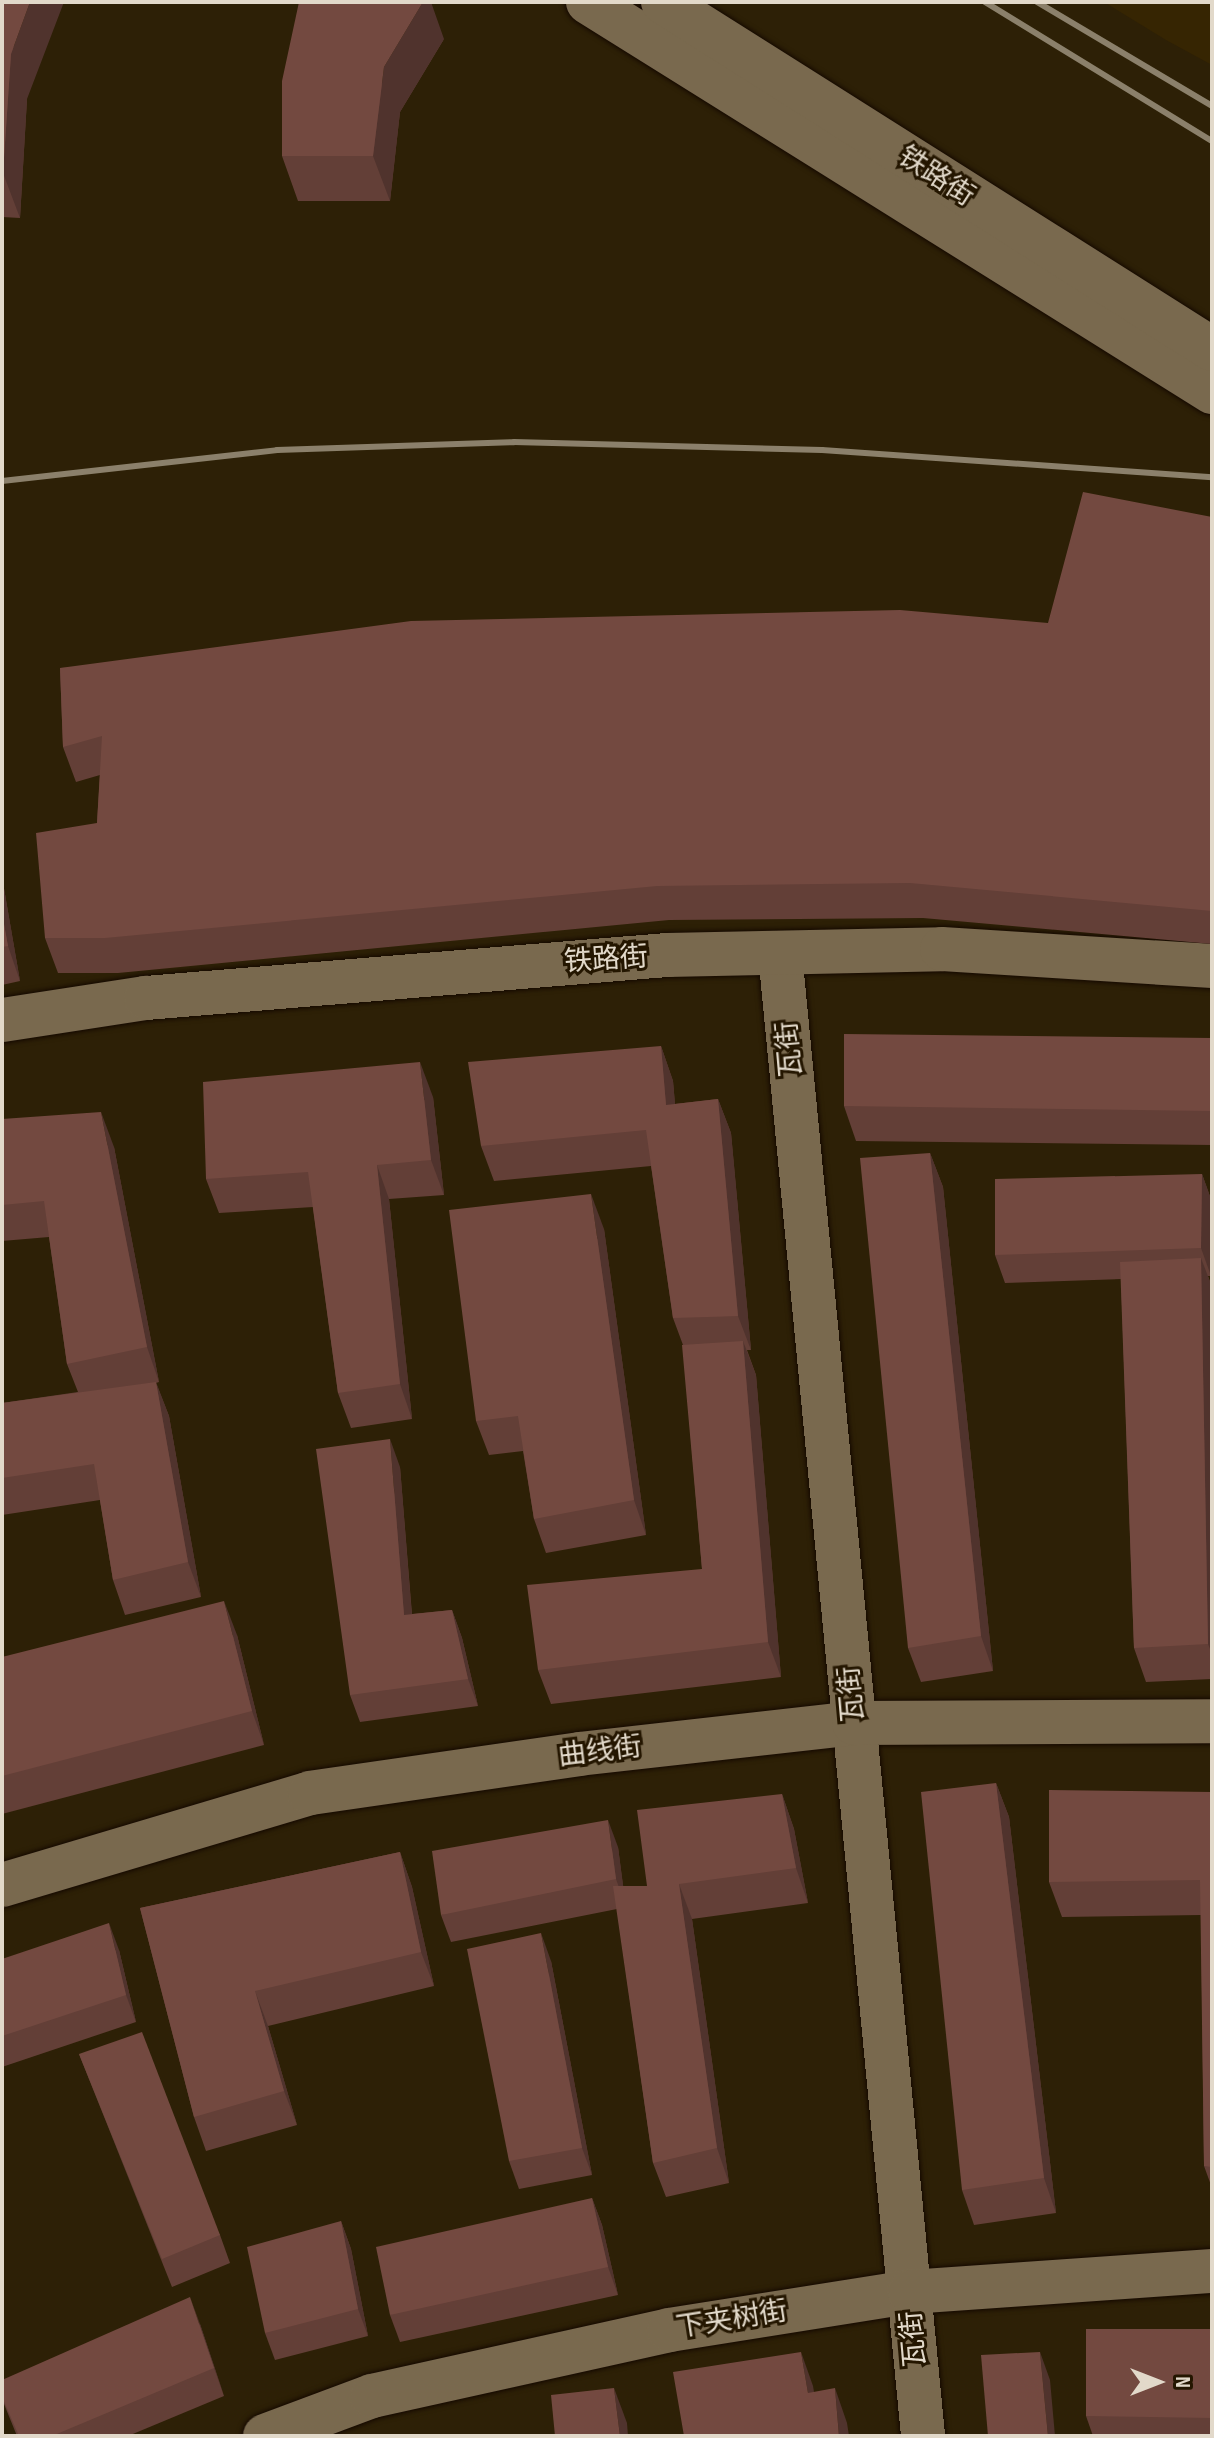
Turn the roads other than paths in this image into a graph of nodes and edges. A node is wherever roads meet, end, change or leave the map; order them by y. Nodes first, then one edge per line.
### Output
1 (588, 2) edge
2 (663, 2) edge
3 (1212, 349) edge
4 (1212, 392) edge
5 (780, 953) junction
6 (1212, 966) edge
7 (2, 1020) edge
8 (1212, 1721) edge
9 (854, 1723) junction
10 (2, 1885) edge
11 (1212, 2271) edge
12 (910, 2292) junction
13 (265, 2436) edge
14 (923, 2436) edge

1 - 4 street
2 - 3 street, 铁路街
5 - 6 street, 铁路街
5 - 7 street, 铁路街
5 - 9 street, 瓦街
8 - 9 street, 曲线街
9 - 10 street, 曲线街
9 - 12 street, 瓦街
11 - 12 street, 下夹树街
12 - 13 street, 下夹树街
12 - 14 street, 瓦街

